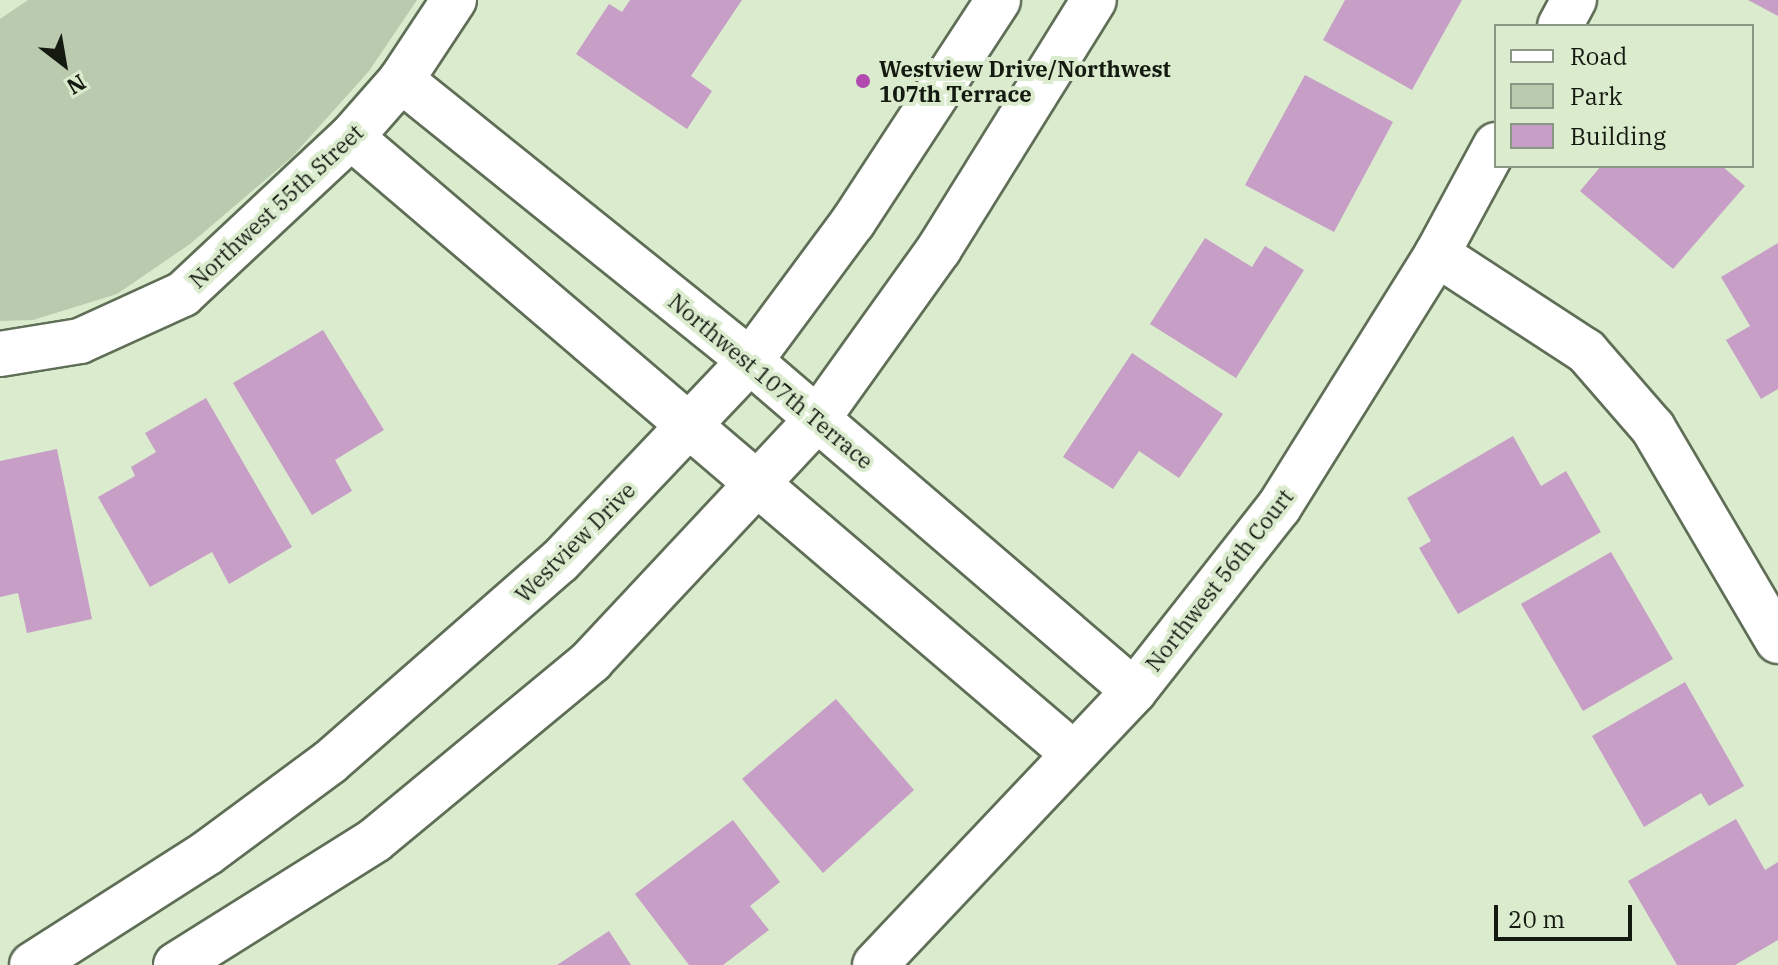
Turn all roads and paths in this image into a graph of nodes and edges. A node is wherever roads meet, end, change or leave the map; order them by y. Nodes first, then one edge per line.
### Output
1 (454, 0) edge
2 (998, 0) edge
3 (1094, 0) edge
4 (1574, 0) edge
5 (1561, 24) edge
6 (401, 80) junction
7 (351, 137) junction
8 (1494, 149) edge
9 (1437, 254) junction
10 (0, 354) edge
11 (750, 361) junction
12 (818, 418) junction
13 (691, 424) junction
14 (760, 480) junction
15 (1778, 641) edge
16 (1134, 691) junction
17 (1074, 754) junction
18 (884, 962) edge
19 (32, 965) edge
20 (176, 965) edge

1 - 6 street, Northwest 55th Street
2 - 11 street, Westview Drive
3 - 12 street
4 - 5 street
6 - 7 street, Northwest 55th Street
6 - 11 street, Northwest 107th Terrace
7 - 10 street, Northwest 55th Street
7 - 13 street
8 - 9 street, Northwest 56th Court
9 - 15 street
9 - 16 street, Northwest 56th Court
11 - 12 street, Northwest 107th Terrace
11 - 13 street, Westview Drive
12 - 14 street
12 - 16 street, Northwest 107th Terrace
13 - 14 street
13 - 19 street, Westview Drive
14 - 17 street
14 - 20 street
16 - 17 street, Northwest 56th Court
17 - 18 street, Northwest 56th Court

